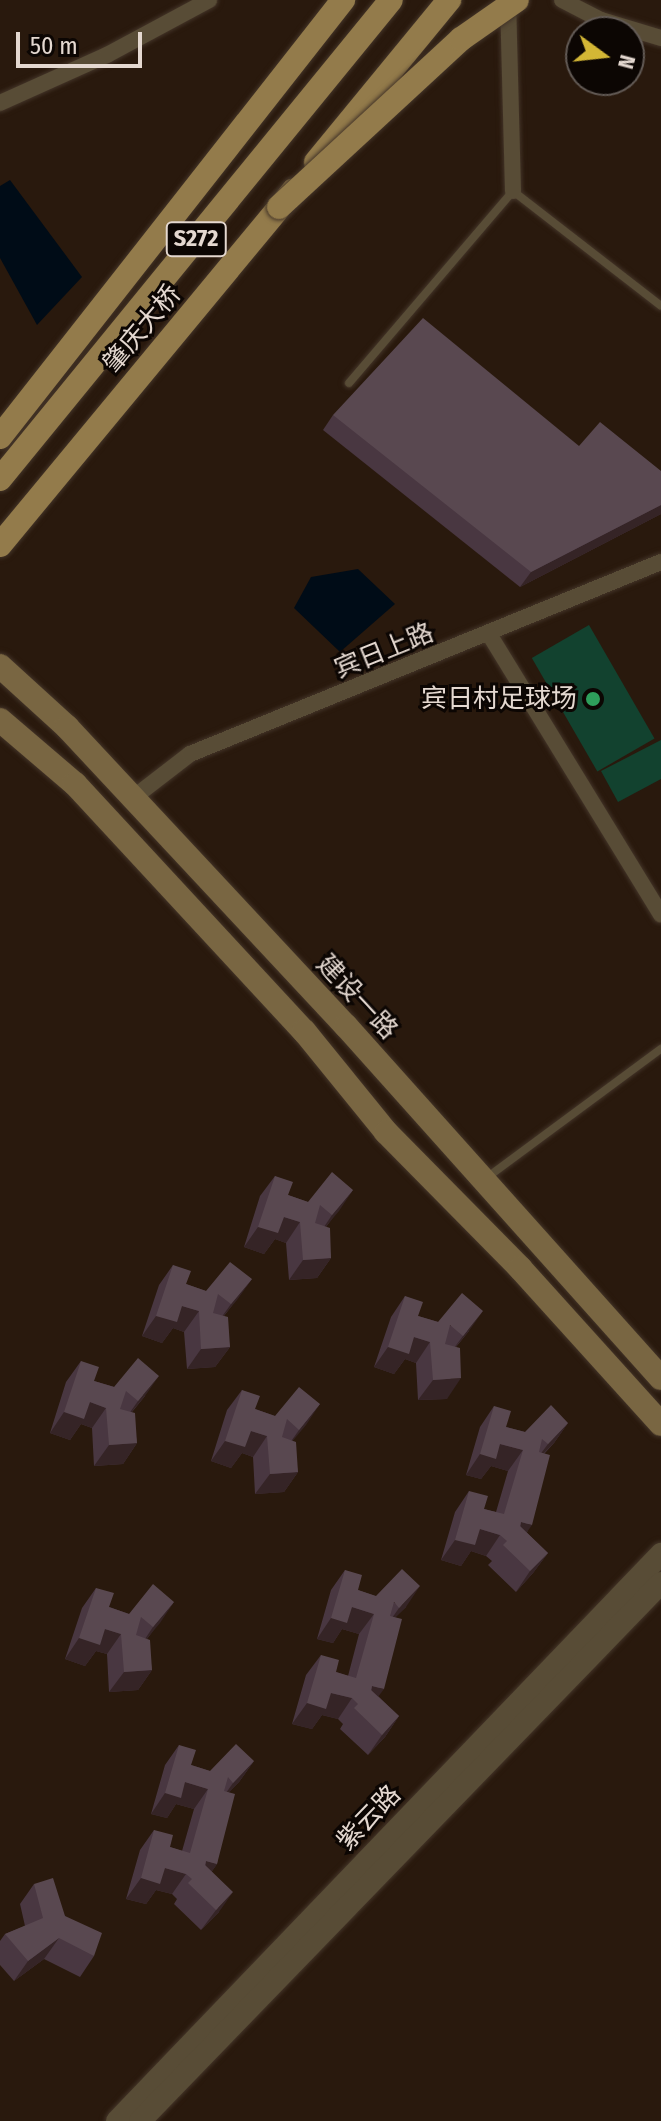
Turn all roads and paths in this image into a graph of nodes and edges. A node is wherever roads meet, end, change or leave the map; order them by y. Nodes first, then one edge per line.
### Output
1 (209, 0) edge
2 (343, 0) edge
3 (391, 0) edge
4 (449, 0) edge
5 (508, 0) edge
6 (517, 0) edge
7 (562, 0) edge
8 (661, 38) edge
9 (0, 103) edge
10 (513, 191) junction
11 (279, 207) junction
12 (661, 306) edge
13 (349, 383) dead end
14 (0, 437) edge
15 (0, 479) edge
16 (0, 545) edge
17 (661, 562) edge
18 (489, 634) junction
19 (0, 666) edge
20 (1, 721) edge
21 (133, 798) junction
22 (661, 915) edge
23 (661, 1049) edge
24 (484, 1179) junction
25 (661, 1378) edge
26 (661, 1424) edge
27 (661, 1554) edge
28 (661, 1583) edge
29 (117, 2121) edge
30 (140, 2121) edge

1 - 9 street
2 - 14 main road
3 - 15 main road, 肇庆大桥 / S272
4 - 11 main road, 肇庆大桥 / S272, bridge
5 - 10 street
6 - 11 main road, bridge
7 - 8 street
10 - 12 lane
10 - 13 lane
11 - 16 main road, 肇庆大桥 / S272
17 - 18 street, 宾日上路
18 - 21 street, 宾日上路
18 - 22 street
19 - 21 main road, 建设一路
20 - 26 main road
21 - 24 main road, 建设一路
23 - 24 lane
24 - 25 main road, 建设一路
27 - 29 street, 紫云路
28 - 30 street, 紫云路

